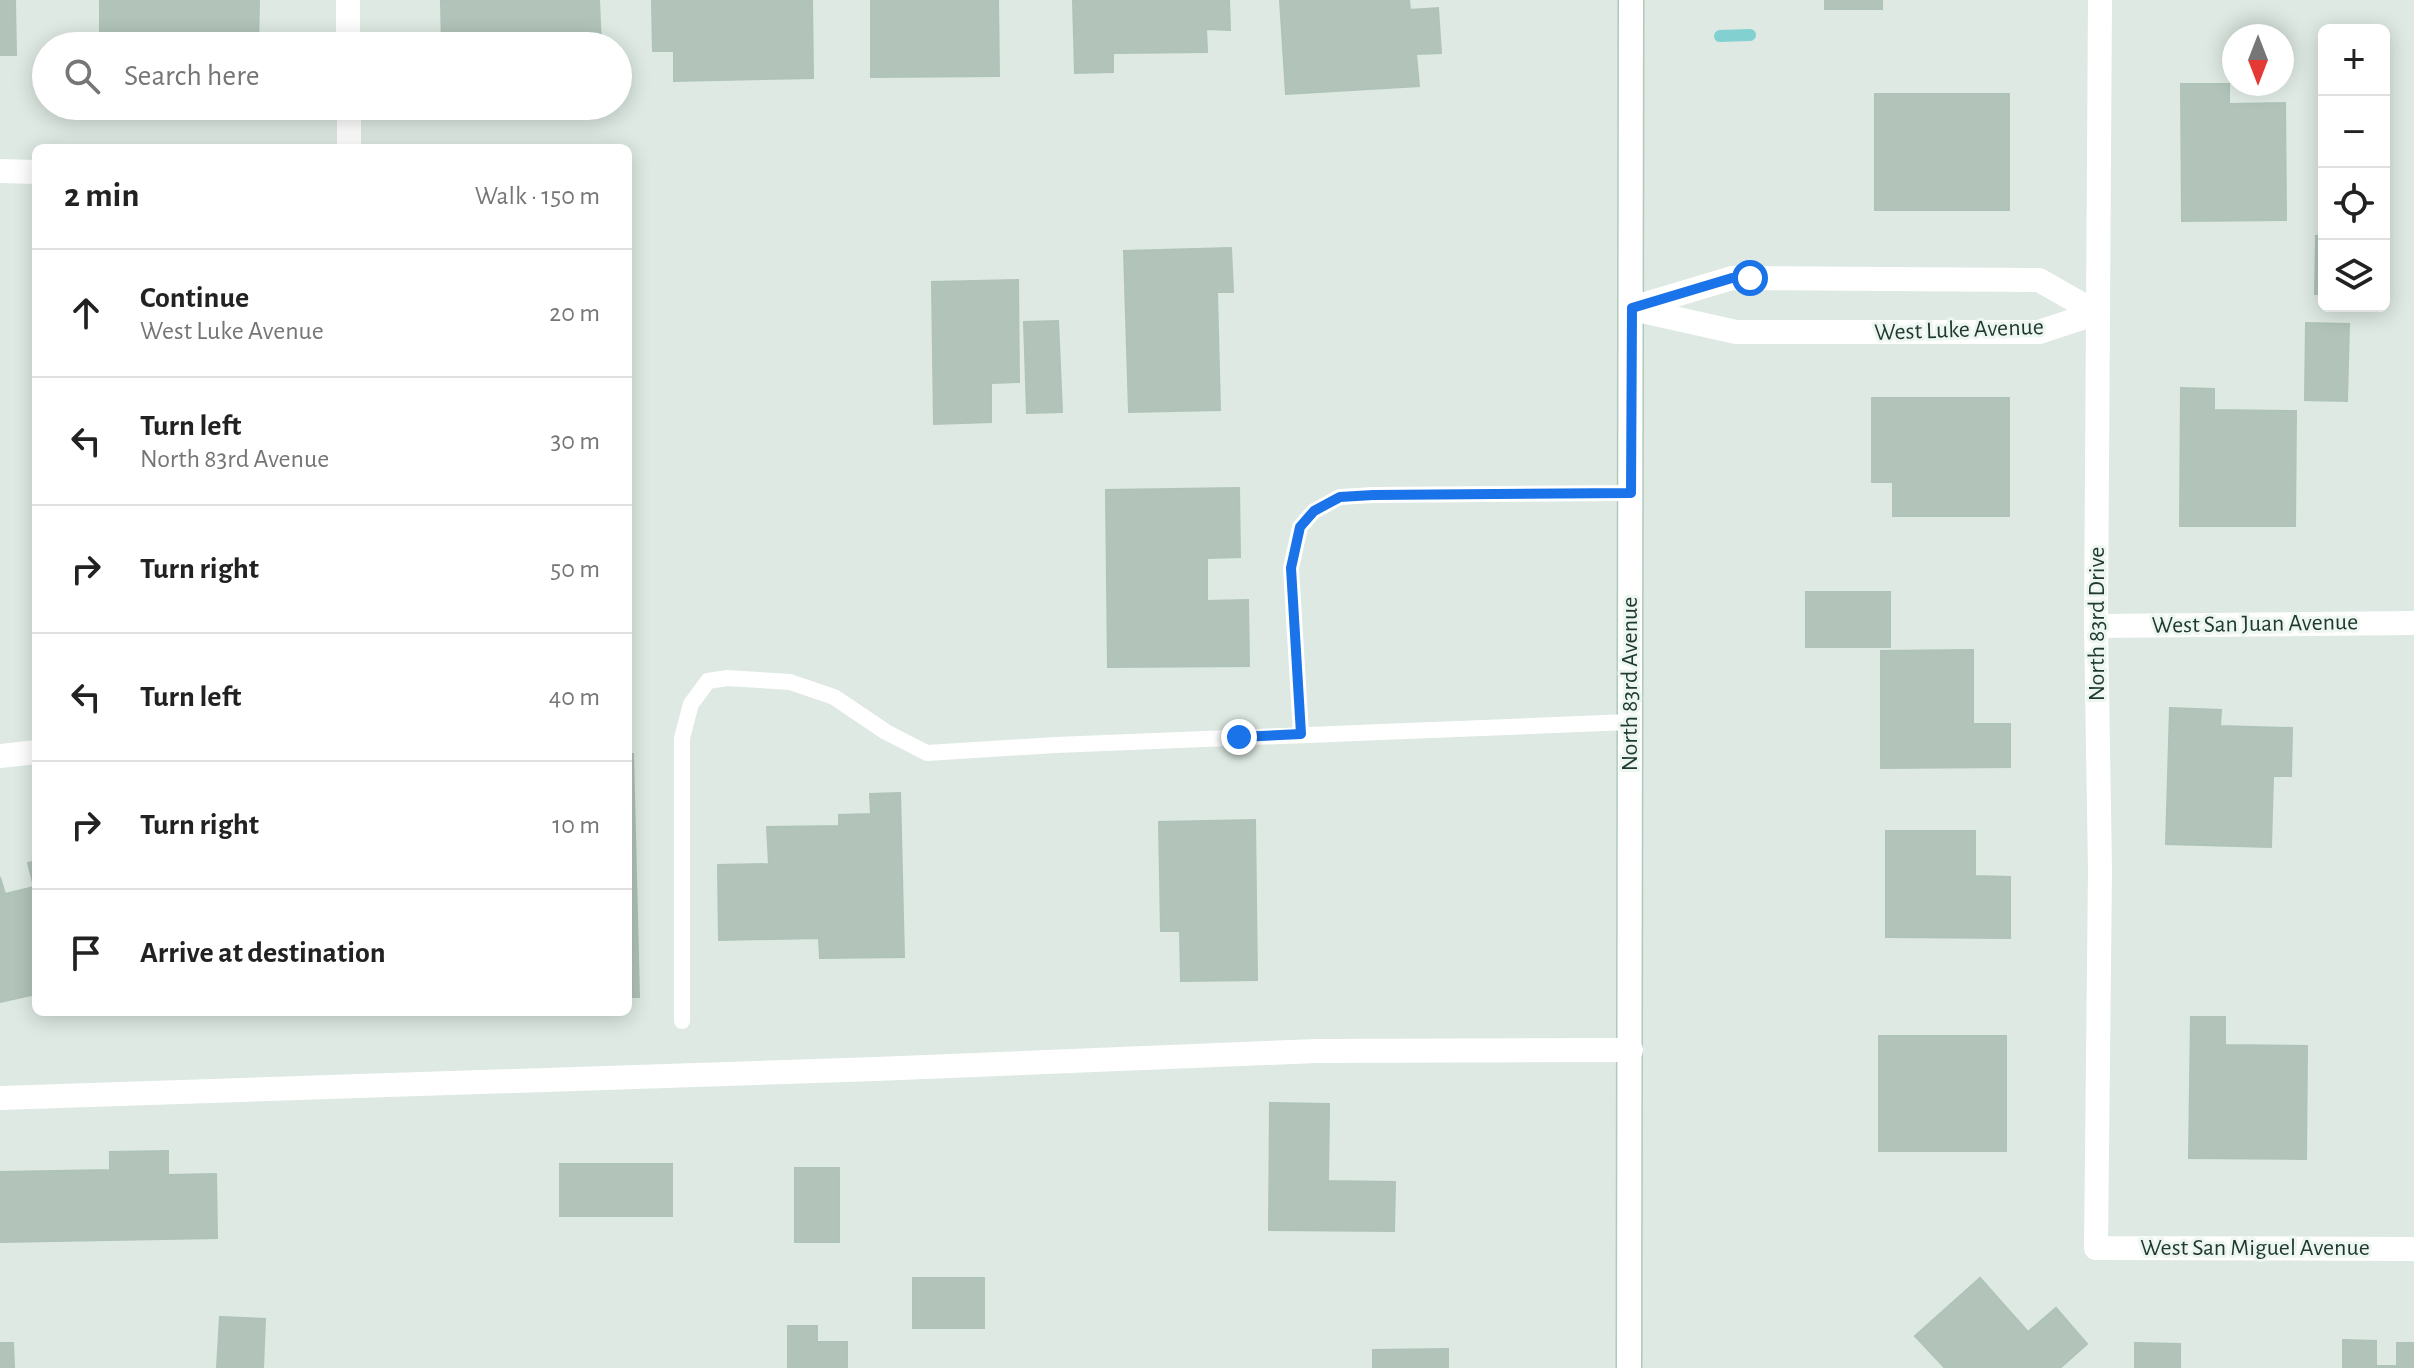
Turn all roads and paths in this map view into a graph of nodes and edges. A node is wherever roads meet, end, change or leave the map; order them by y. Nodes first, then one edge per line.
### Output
1 (348, 0) edge
2 (1631, 0) edge
3 (2100, 0) edge
4 (348, 32) edge
5 (349, 120) edge
6 (349, 144) edge
7 (0, 171) edge
8 (32, 172) edge
9 (1632, 308) junction
10 (2097, 313) junction
11 (1631, 493) junction
12 (2414, 623) edge
13 (2096, 626) junction
14 (1629, 722) junction
15 (1301, 734) junction
16 (32, 752) edge
17 (0, 756) edge
18 (682, 1021) dead end
19 (1631, 1050) junction
20 (0, 1098) edge
21 (2096, 1248) joint
22 (2414, 1249) edge
23 (1629, 1368) edge

1 - 4 street
2 - 9 street, North 83rd Avenue
3 - 10 street, North 83rd Drive
5 - 6 street
7 - 8 street
9 - 10 street, West Luke Avenue
9 - 10 street, West Luke Avenue
9 - 11 street, North 83rd Avenue
10 - 13 street, North 83rd Drive
11 - 14 street, North 83rd Avenue
11 - 15 lane
12 - 13 street, West San Juan Avenue
13 - 21 street, North 83rd Drive
14 - 15 lane
14 - 19 street, North 83rd Avenue
15 - 18 lane
16 - 17 street
19 - 20 street
19 - 23 street, North 83rd Avenue
21 - 22 street, West San Miguel Avenue

